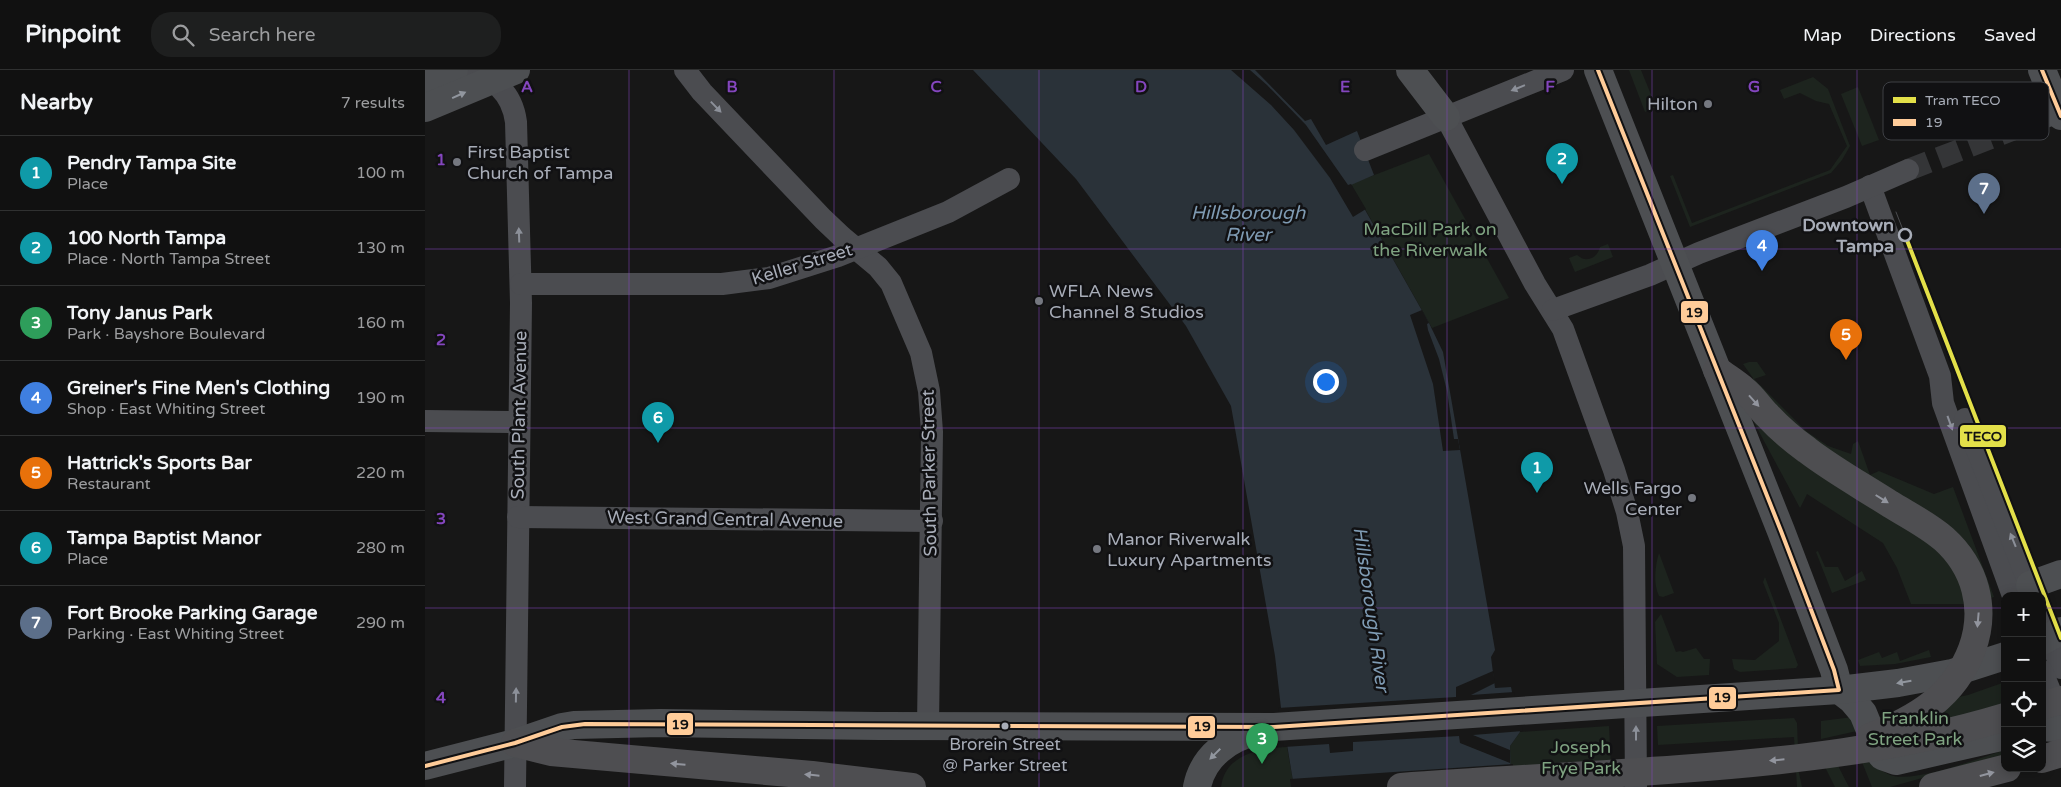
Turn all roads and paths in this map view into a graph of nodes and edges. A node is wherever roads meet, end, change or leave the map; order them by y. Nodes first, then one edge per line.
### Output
1 (453, 70) edge
2 (465, 70) edge
3 (685, 70) edge
4 (1410, 70) edge
5 (1432, 70) edge
6 (1563, 70) edge
7 (1598, 70) edge
8 (504, 75) edge
9 (425, 82) edge
10 (2049, 96) edge
11 (425, 108) edge
12 (2054, 115) edge
13 (1446, 117) junction
14 (1365, 150) dead end
15 (1908, 170) tunnel mouth
16 (1009, 179) dead end
17 (1870, 186) junction
18 (823, 219) junction
19 (856, 249) junction
20 (1676, 263) junction
21 (811, 265) junction
22 (521, 284) junction
23 (1553, 310) junction
24 (1717, 370) junction
25 (425, 420) edge
26 (519, 422) junction
27 (518, 517) junction
28 (932, 521) junction
29 (2061, 574) edge
30 (2026, 592) edge
31 (2049, 632) edge
32 (2001, 657) edge
33 (2061, 668) edge
34 (2046, 682) edge
35 (1839, 690) junction
36 (2061, 700) edge
37 (1625, 705) junction
38 (2046, 705) edge
39 (2001, 718) edge
40 (2061, 718) edge
41 (928, 726) junction
42 (1274, 727) junction
43 (2046, 727) edge
44 (2061, 731) edge
45 (2001, 737) edge
46 (515, 743) junction
47 (2061, 753) edge
48 (1826, 755) junction
49 (2046, 757) edge
50 (425, 766) edge
51 (2001, 770) edge
52 (515, 787) edge
53 (912, 787) edge
54 (1197, 787) edge
55 (1401, 787) edge
56 (1636, 787) edge
57 (1933, 787) edge

1 - 9 main road
2 - 8 street, South Plant Avenue
3 -> 18 street, South Parker Street
4 - 13 main road
5 - 13 main road
6 -> 13 street
7 - 20 main road
11 -> 8 main road
22 -> 8 street, South Plant Avenue
10 - 12 main road
13 - 14 street
13 - 23 street
15 - 17 street
16 - 19 street, Keller Street
17 - 20 street
17 - 30 street
18 - 19 street, South Parker Street
18 - 21 street
19 - 21 street, Keller Street
19 - 28 street, South Parker Street
20 - 23 street
20 - 24 main road
21 - 22 street, Keller Street
22 - 26 street, South Plant Avenue
23 - 37 street
24 - 35 main road
24 -> 48 highway
25 - 26 street
26 - 27 street, South Plant Avenue
27 - 28 street, West Grand Central Avenue
46 -> 27 street, South Plant Avenue
28 - 41 street, South Parker Street
29 - 30 main road
31 - 33 street
32 -> 35 main road
34 - 40 street
35 - 37 main road
35 - 45 main road
36 - 38 highway
37 - 42 main road
56 -> 37 street
39 - 48 highway
41 - 42 main road
41 - 46 main road
42 -> 54 main road
43 - 44 main road
46 - 50 main road
46 - 52 street, South Plant Avenue
53 -> 46 highway
47 - 49 highway
48 -> 55 highway
57 -> 51 highway

